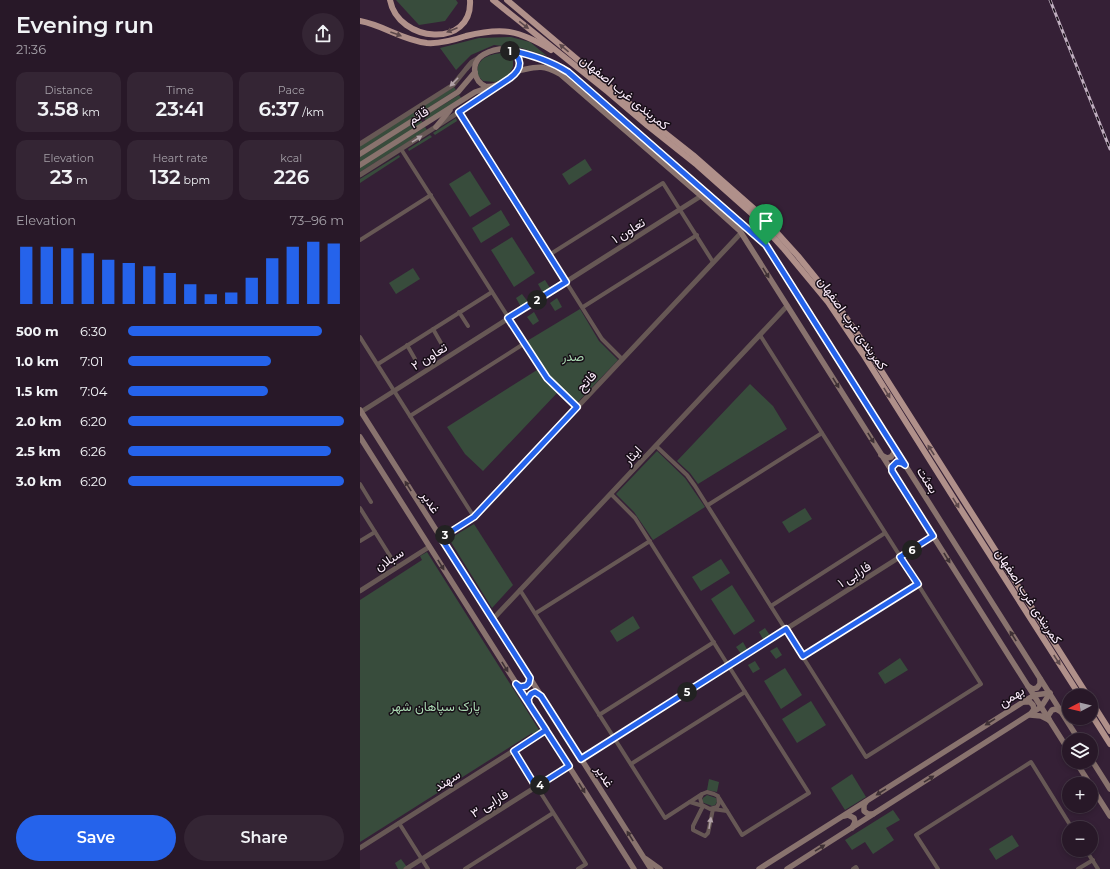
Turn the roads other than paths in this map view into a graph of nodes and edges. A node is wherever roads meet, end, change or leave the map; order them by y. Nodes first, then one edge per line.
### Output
1 (390, 0) edge
2 (470, 0) edge
3 (493, 0) edge
4 (507, 0) edge
5 (360, 21) edge
6 (508, 50) junction
7 (482, 55) junction
8 (577, 67) junction
9 (517, 71) junction
10 (475, 72) junction
11 (507, 80) junction
12 (490, 87) junction
13 (456, 104) junction
14 (459, 112) junction
15 (436, 127) junction
16 (360, 144) edge
17 (401, 148) junction
18 (360, 154) edge
19 (360, 165) edge
20 (360, 175) edge
21 (431, 195) junction
22 (701, 196) junction
23 (680, 210) junction
24 (741, 233) junction
25 (697, 235) junction
26 (360, 240) edge
27 (549, 255) junction
28 (713, 262) junction
29 (566, 282) junction
30 (492, 292) junction
31 (787, 306) junction
32 (582, 307) junction
33 (459, 312) junction
34 (508, 318) junction
35 (468, 326) dead end
36 (433, 329) junction
37 (760, 335) junction
38 (360, 337) edge
39 (441, 343) dead end
40 (525, 343) junction
41 (407, 346) junction
42 (415, 359) dead end
43 (622, 359) junction
44 (378, 364) junction
45 (394, 391) junction
46 (577, 407) junction
47 (360, 411) edge
48 (410, 416) junction
49 (822, 433) junction
50 (360, 437) edge
51 (656, 446) junction
52 (893, 447) junction
53 (881, 454) junction
54 (905, 465) junction
55 (893, 473) junction
56 (360, 484) edge
57 (611, 494) junction
58 (371, 502) dead end
59 (708, 505) junction
60 (360, 508) edge
61 (474, 517) junction
62 (375, 532) junction
63 (885, 533) junction
64 (933, 536) junction
65 (441, 538) junction
66 (360, 541) edge
67 (650, 541) junction
68 (429, 547) junction
69 (900, 557) junction
70 (397, 567) junction
71 (918, 584) junction
72 (520, 590) junction
73 (360, 591) edge
74 (771, 606) junction
75 (536, 614) junction
76 (492, 619) junction
77 (786, 629) junction
78 (714, 642) junction
79 (803, 656) junction
80 (728, 666) junction
81 (529, 676) junction
82 (1040, 678) junction
83 (516, 684) junction
84 (1027, 686) junction
85 (1076, 689) edge
86 (1084, 689) edge
87 (745, 692) junction
88 (1050, 693) junction
89 (1034, 695) junction
90 (541, 696) junction
91 (1021, 703) junction
92 (529, 704) junction
93 (1042, 707) junction
94 (1062, 712) joint
95 (1098, 712) edge
96 (599, 715) junction
97 (1030, 715) junction
98 (1049, 720) junction
99 (1098, 725) edge
100 (546, 730) junction
101 (1110, 731) edge
102 (614, 738) junction
103 (1062, 740) edge
104 (1110, 744) edge
105 (514, 751) junction
106 (581, 759) junction
107 (631, 764) junction
108 (569, 766) junction
109 (1097, 769) edge
110 (536, 787) junction
111 (1110, 789) edge
112 (702, 794) junction
113 (1098, 797) edge
114 (719, 798) junction
115 (868, 800) junction
116 (690, 802) junction
117 (703, 806) junction
118 (713, 809) junction
119 (727, 811) junction
120 (553, 813) junction
121 (874, 814) junction
122 (843, 816) junction
123 (1110, 816) edge
124 (1068, 821) edge
125 (399, 823) junction
126 (852, 828) junction
127 (360, 848) edge
128 (643, 857) junction
129 (1090, 857) edge
130 (422, 859) junction
131 (1092, 860) junction
132 (632, 868) edge
133 (406, 869) edge
134 (428, 869) edge
135 (465, 869) edge
136 (578, 869) edge
137 (651, 869) edge
138 (660, 869) edge
139 (759, 869) edge
140 (787, 869) edge
141 (938, 869) edge
142 (1078, 869) edge
143 (1098, 869) edge

2 -> 1 highway
3 -> 8 highway, کمربندی غرب اصفهان
86 -> 4 highway, کمربندی غرب اصفهان
5 -> 8 highway
6 - 7 main road
6 - 9 main road
6 - 52 main road, بعثت
7 - 10 main road
7 -> 16 street
8 -> 85 highway, کمربندی غرب اصفهان
9 - 11 main road
9 - 22 main road, بعثت
10 - 12 main road
10 - 18 main road, قائم
11 - 12 main road
11 - 14 street
12 - 13 main road, قائم
13 - 15 main road
13 - 19 main road, قائم
14 - 15 street
14 - 27 street
17 -> 15 street
17 - 20 street
17 - 21 street
21 - 26 street
21 - 30 street
22 - 23 street, تعاون ۱
22 - 24 main road, بعثت
23 - 25 street
23 - 27 street
23 - 29 street, تعاون ۱
24 - 28 street, فاتح
24 -> 31 main road, بعثت
25 - 28 street
25 - 32 street
27 - 29 street
28 - 43 street, فاتح
29 - 32 street
29 - 34 street, تعاون ۱
30 - 33 street
30 - 34 street
31 - 37 street, ایثار
31 -> 53 main road, بعثت
32 - 43 street
33 - 35 street
33 - 36 street
34 - 40 street
34 - 45 street, تعاون ۲
36 - 39 street
36 - 41 street
37 - 49 street
37 - 51 street, ایثار
38 - 44 street
40 - 46 street
40 - 48 street
41 - 42 street
41 - 44 street
43 - 46 street, فاتح
44 - 45 street
45 - 47 street, تعاون ۲
45 - 48 street
46 - 61 street, فاتح
65 -> 47 main road, غدیر
48 - 61 street
49 - 59 street
49 - 63 street
50 - 68 main road, غدیر
51 - 57 street, ایثار
51 - 59 street
52 - 53 main road
52 - 54 main road, بعثت
53 - 55 main road, بعثت
54 - 55 main road
82 -> 54 main road, بعثت
55 - 64 main road, بعثت
56 - 58 street
57 - 67 street
57 - 72 street, ایثار
59 - 74 street
60 - 62 street
61 - 65 street, فاتح
62 - 66 street
62 - 70 street
63 - 69 street
63 - 74 street
64 - 69 street, فارابی ۱
64 -> 84 main road, بعثت
65 - 76 main road, غدیر
67 - 75 street
67 - 78 street
68 - 70 street, سبلان
68 -> 83 main road, غدیر
69 - 71 street
69 - 77 street, فارابی ۱
70 - 73 street, سبلان
71 - 79 street
71 - 79 street
72 - 75 street
72 - 76 street, ایثار
74 - 77 street
75 - 96 street
76 - 81 main road, غدیر
77 - 79 street
77 - 80 street, فارابی ۱
78 - 80 street
78 - 96 street
80 - 87 street
80 - 102 street, فارابی ۱
81 - 83 main road
81 - 90 main road, غدیر
82 - 84 main road
82 - 88 main road, بعثت
83 - 92 main road, غدیر
84 - 89 main road, بعثت
84 - 91 main road
87 - 107 street
87 - 119 street
88 - 89 main road, بهمن
88 - 93 main road, بهمن
88 - 94 main road, بعثت
89 - 91 main road, بهمن
89 - 93 main road, بعثت
90 - 92 main road
90 - 106 main road, غدیر
91 - 97 main road
91 -> 115 main road, بهمن
92 - 100 main road, غدیر
93 - 97 main road, بهمن
93 - 98 main road, بعثت
94 - 98 main road
95 - 101 highway
96 - 102 street
97 - 98 main road
121 -> 97 main road, بهمن
98 - 103 main road, بعثت
99 - 104 highway
100 - 105 street, سهند
100 - 108 main road, غدیر
102 - 106 street, فارابی ۱
102 - 107 street
105 - 110 street
105 - 125 street, سهند
128 -> 106 main road, غدیر
107 - 116 street
108 - 110 street, فارابی ۳
108 -> 132 main road, غدیر
109 - 111 main road
110 - 120 street
110 - 130 street, فارابی ۳
112 - 114 street
112 - 116 street
112 - 117 street
113 - 123 main road
114 - 118 street
114 - 119 street
115 - 121 main road
115 - 122 main road, بهمن
116 - 117 street
117 - 118 street
117 -> 118 street
118 - 119 street
120 - 135 street
120 - 136 street
121 - 126 main road, بهمن
122 - 126 main road
122 - 139 main road, بهمن
124 - 141 street
125 - 127 street, سهند
125 - 130 street
140 -> 126 main road, بهمن
128 - 137 main road, غدیر
128 - 138 main road
129 - 131 street
130 - 133 street, فارابی ۳
130 - 134 street
131 - 142 street
131 - 143 street

